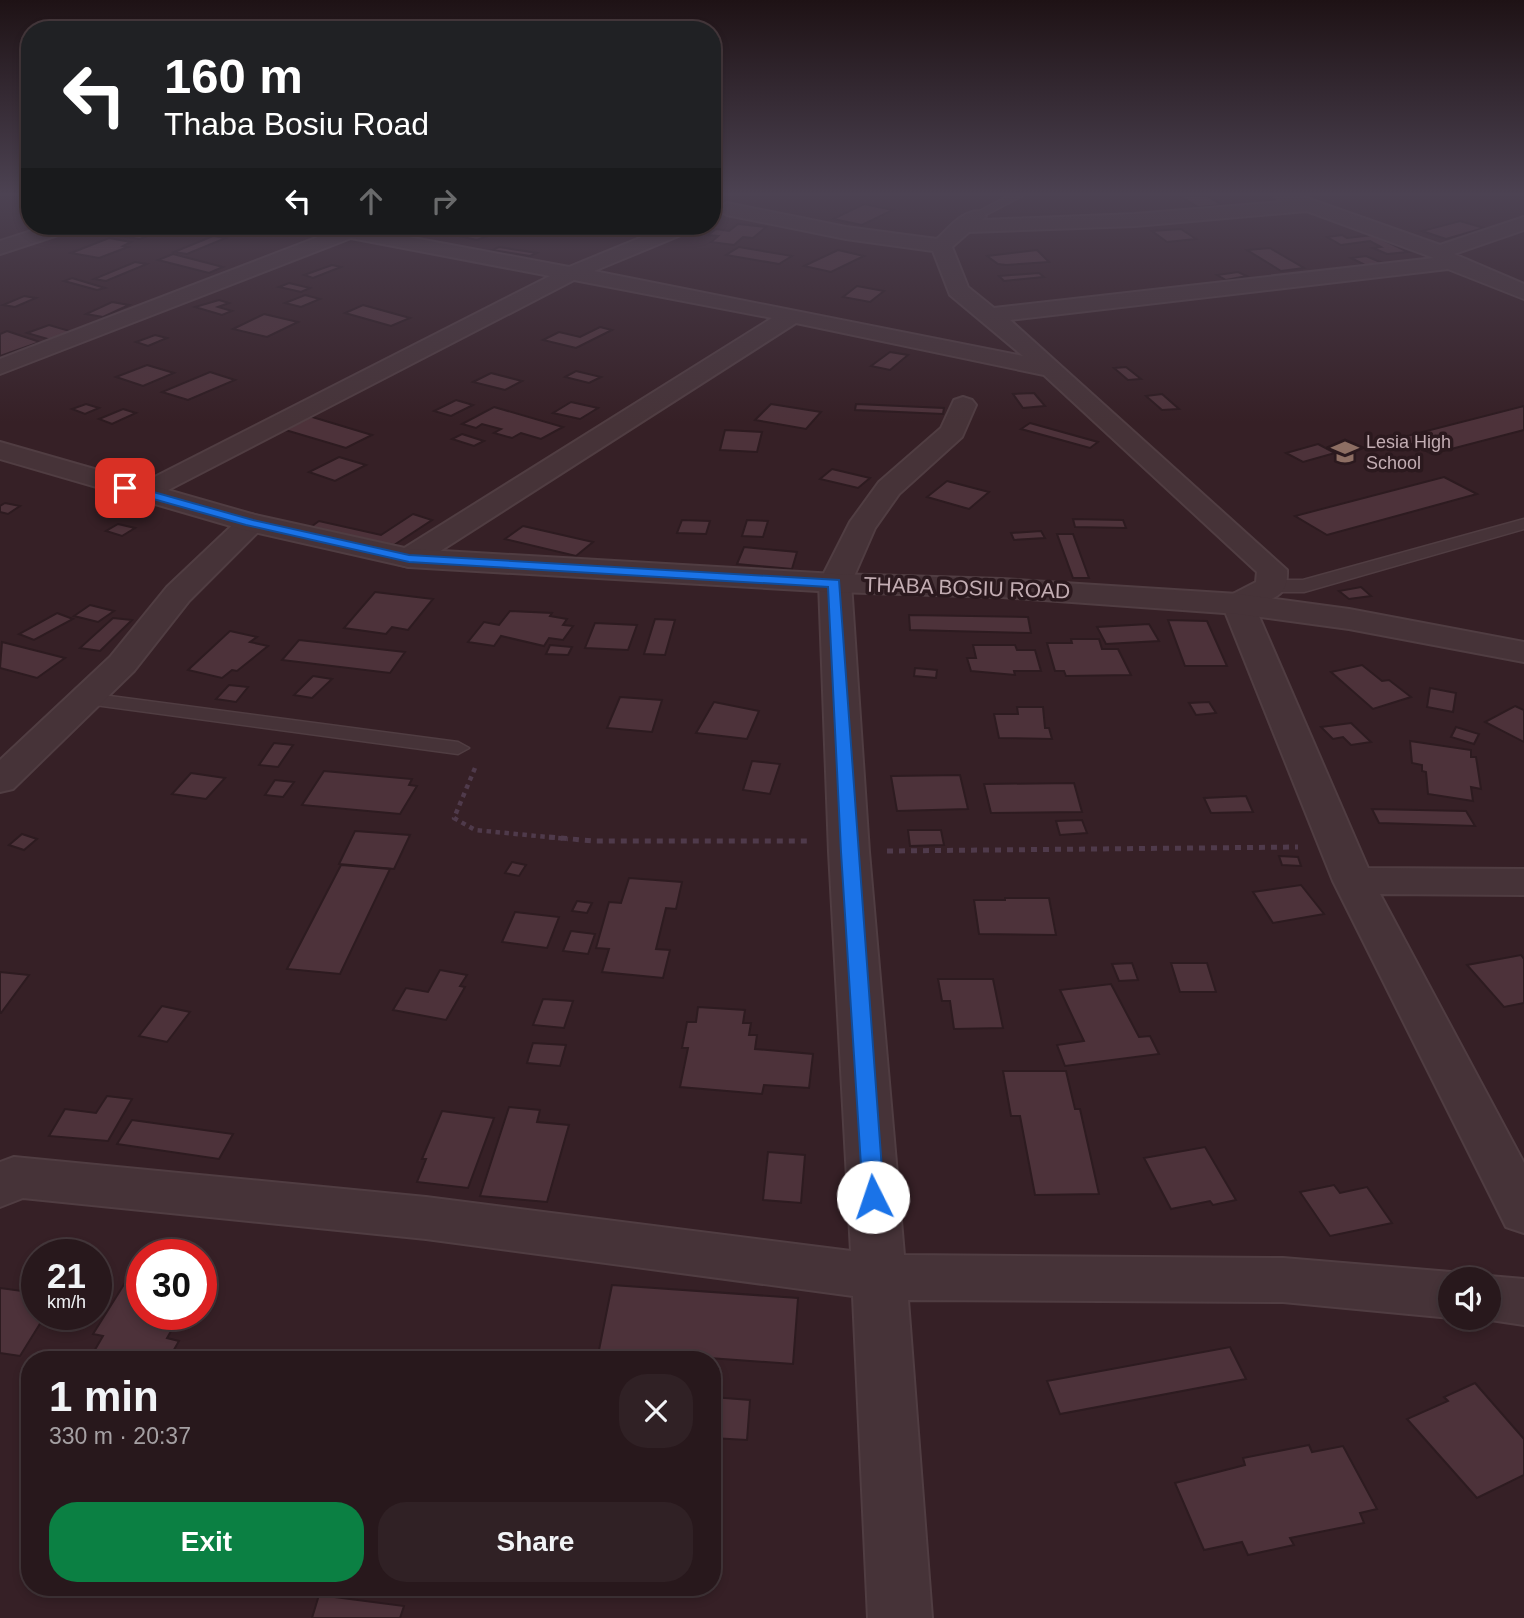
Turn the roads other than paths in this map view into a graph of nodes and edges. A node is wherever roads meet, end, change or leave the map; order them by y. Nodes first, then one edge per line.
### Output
1 (248, 272) edge
2 (565, 272) edge
3 (576, 272) edge
4 (951, 272) edge
5 (1331, 272) edge
6 (1478, 272) edge
7 (572, 273) junction
8 (1524, 292) edge
9 (990, 315) junction
10 (792, 316) junction
11 (0, 367) edge
12 (1051, 369) junction
13 (963, 405) dead end
14 (0, 450) edge
15 (143, 494) junction
16 (251, 523) junction
17 (1524, 524) edge
18 (409, 558) junction
19 (835, 583) junction
20 (1255, 595) junction
21 (1524, 652) edge
22 (87, 699) junction
23 (458, 748) road end
24 (0, 780) edge
25 (1345, 864) junction
26 (1524, 882) edge
27 (0, 1187) edge
28 (1524, 1212) edge
29 (879, 1277) junction
30 (1438, 1295) edge
31 (1501, 1300) edge
32 (1524, 1302) edge
33 (900, 1618) edge

1 - 11 street
2 - 7 street
3 - 7 street
4 - 9 street
5 - 9 street
6 - 8 street
7 - 10 street
7 - 15 street
9 - 12 street
10 - 12 street
10 - 18 street
12 - 20 street
13 - 19 street
14 - 15 street, THABA BOSIU ROAD
15 - 16 street, THABA BOSIU ROAD
16 - 18 street, THABA BOSIU ROAD
16 - 22 street
17 - 20 lane
18 - 19 street, THABA BOSIU ROAD
19 - 20 street, THABA BOSIU ROAD
19 - 29 street
20 - 21 street, THABA BOSIU ROAD
20 - 25 street
22 - 23 lane
22 - 24 street
25 - 26 street
25 - 28 street
27 - 29 street
29 - 30 street
29 - 33 street
31 - 32 street

